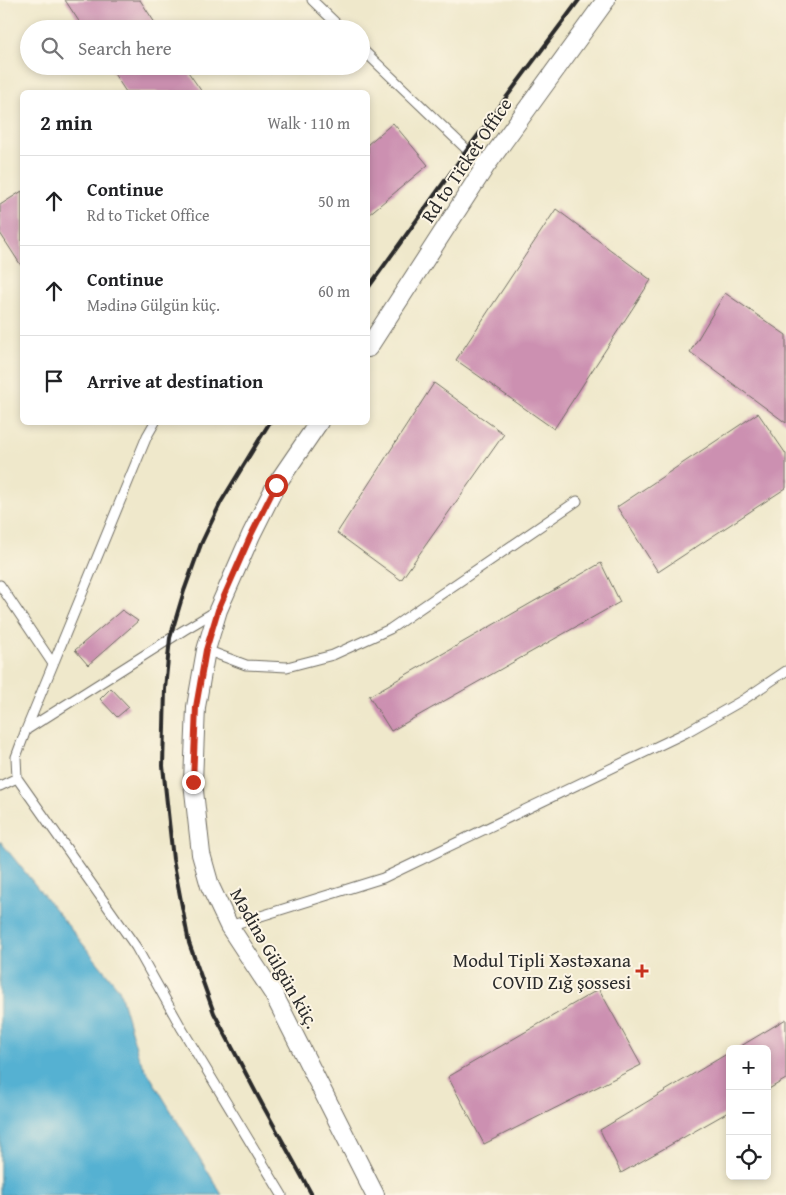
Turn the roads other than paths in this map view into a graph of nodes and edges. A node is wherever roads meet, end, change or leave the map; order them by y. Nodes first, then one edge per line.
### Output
1 (312, 0) edge
2 (606, 0) edge
3 (333, 20) edge
4 (370, 57) edge
5 (485, 167) junction
6 (370, 345) edge
7 (153, 425) edge
8 (317, 425) edge
9 (577, 502) dead end
10 (0, 585) edge
11 (218, 610) junction
12 (206, 650) junction
13 (53, 664) junction
14 (786, 671) edge
15 (26, 730) junction
16 (17, 778) junction
17 (0, 786) edge
18 (229, 926) junction
19 (282, 1195) edge
20 (375, 1195) edge

1 - 3 lane
2 - 5 street, Rd to Ticket Office
4 - 5 lane
5 - 6 street, Rd to Ticket Office
7 - 13 lane
8 - 11 street
9 - 12 lane
10 - 13 lane
11 - 12 street, Mədinə Gülgün küç.
11 - 15 lane
12 - 18 street, Mədinə Gülgün küç.
13 - 15 lane
14 - 18 lane
15 - 16 lane
16 - 17 lane
16 - 19 lane
18 - 20 street, Mədinə Gülgün küç.

